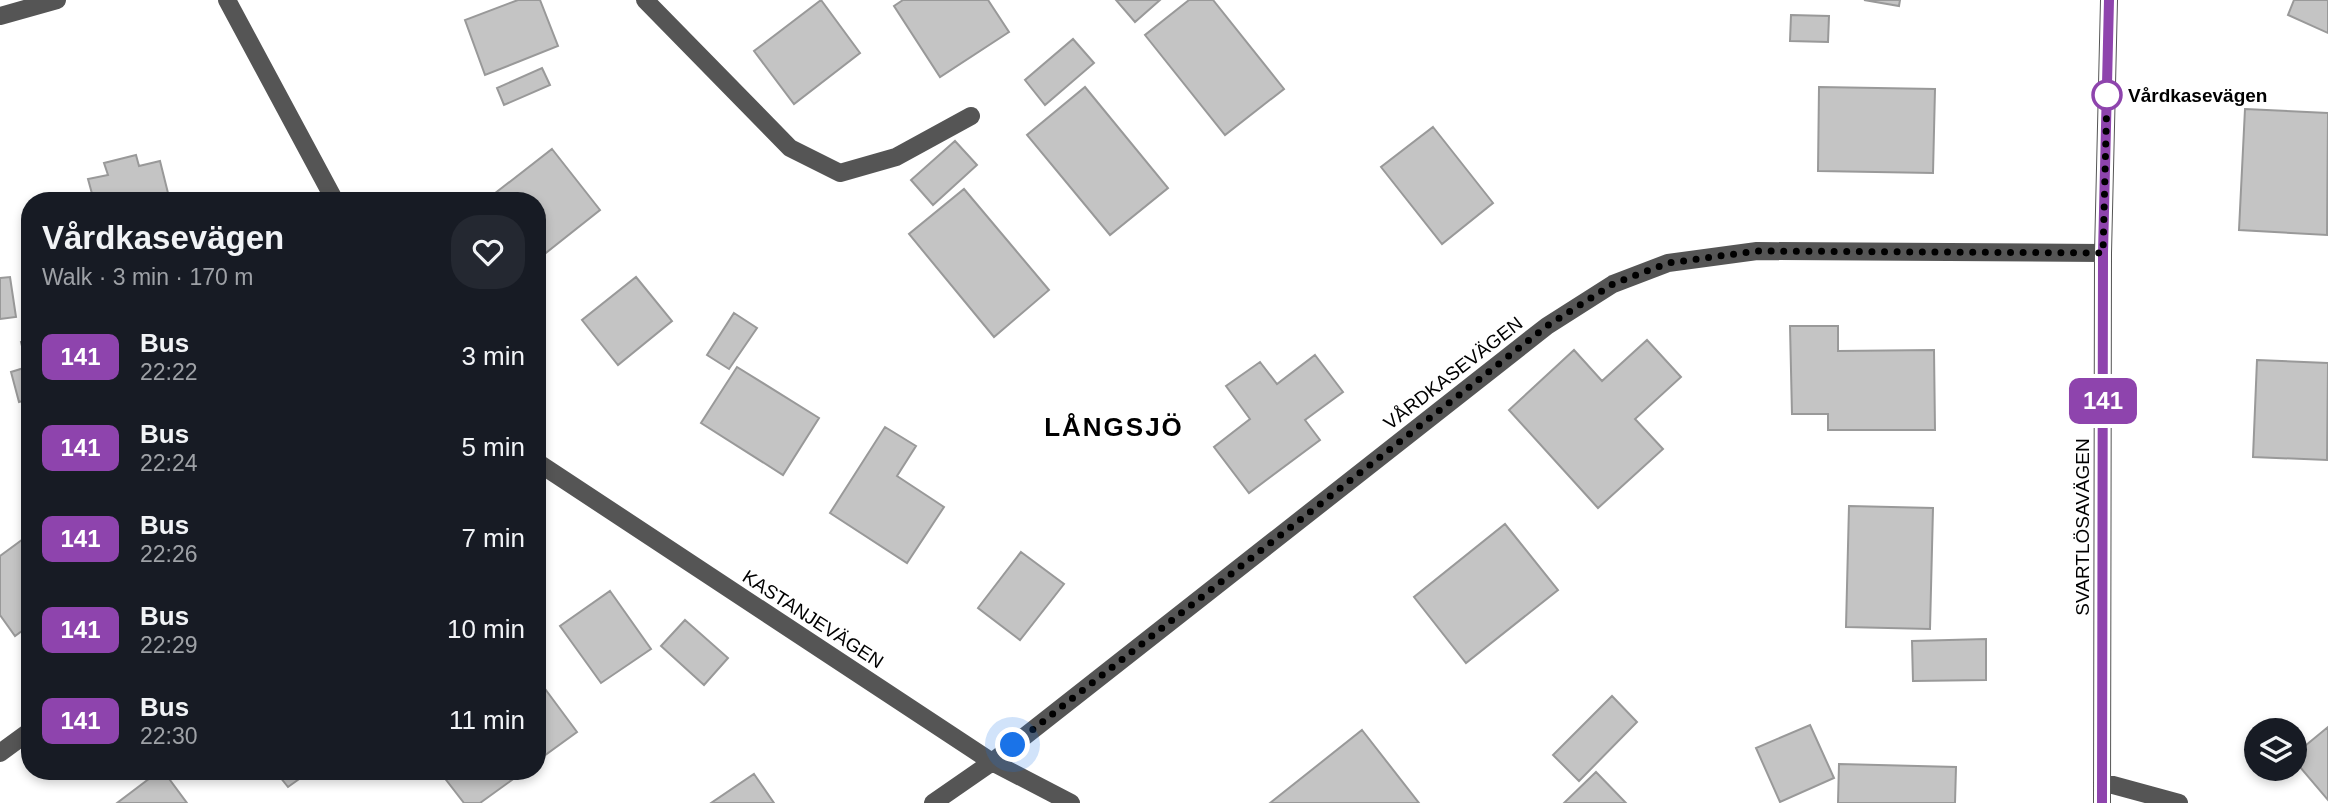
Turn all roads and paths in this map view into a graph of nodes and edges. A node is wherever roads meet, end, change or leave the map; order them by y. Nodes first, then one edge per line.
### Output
1 (57, 0) edge
2 (227, 0) edge
3 (645, 0) edge
4 (2109, 0) edge
5 (0, 16) edge
6 (971, 116) dead end
7 (330, 192) edge
8 (2103, 253) junction
9 (546, 467) edge
10 (21, 738) edge
11 (0, 753) edge
12 (992, 762) junction
13 (2102, 782) junction
14 (933, 803) edge
15 (1071, 803) edge
16 (2102, 803) edge
17 (2179, 803) edge

1 - 5 street
2 - 7 street
3 - 6 street
4 - 8 street, SVARTLÖSAVÄGEN
8 - 12 street, VÅRDKASEVÄGEN
8 - 13 street, SVARTLÖSAVÄGEN
9 - 12 street, KASTANJEVÄGEN
10 - 11 street
12 - 14 street, VÅRDKASEVÄGEN
12 - 15 street, KASTANJEVÄGEN
13 - 16 street, SVARTLÖSAVÄGEN
13 - 17 street

